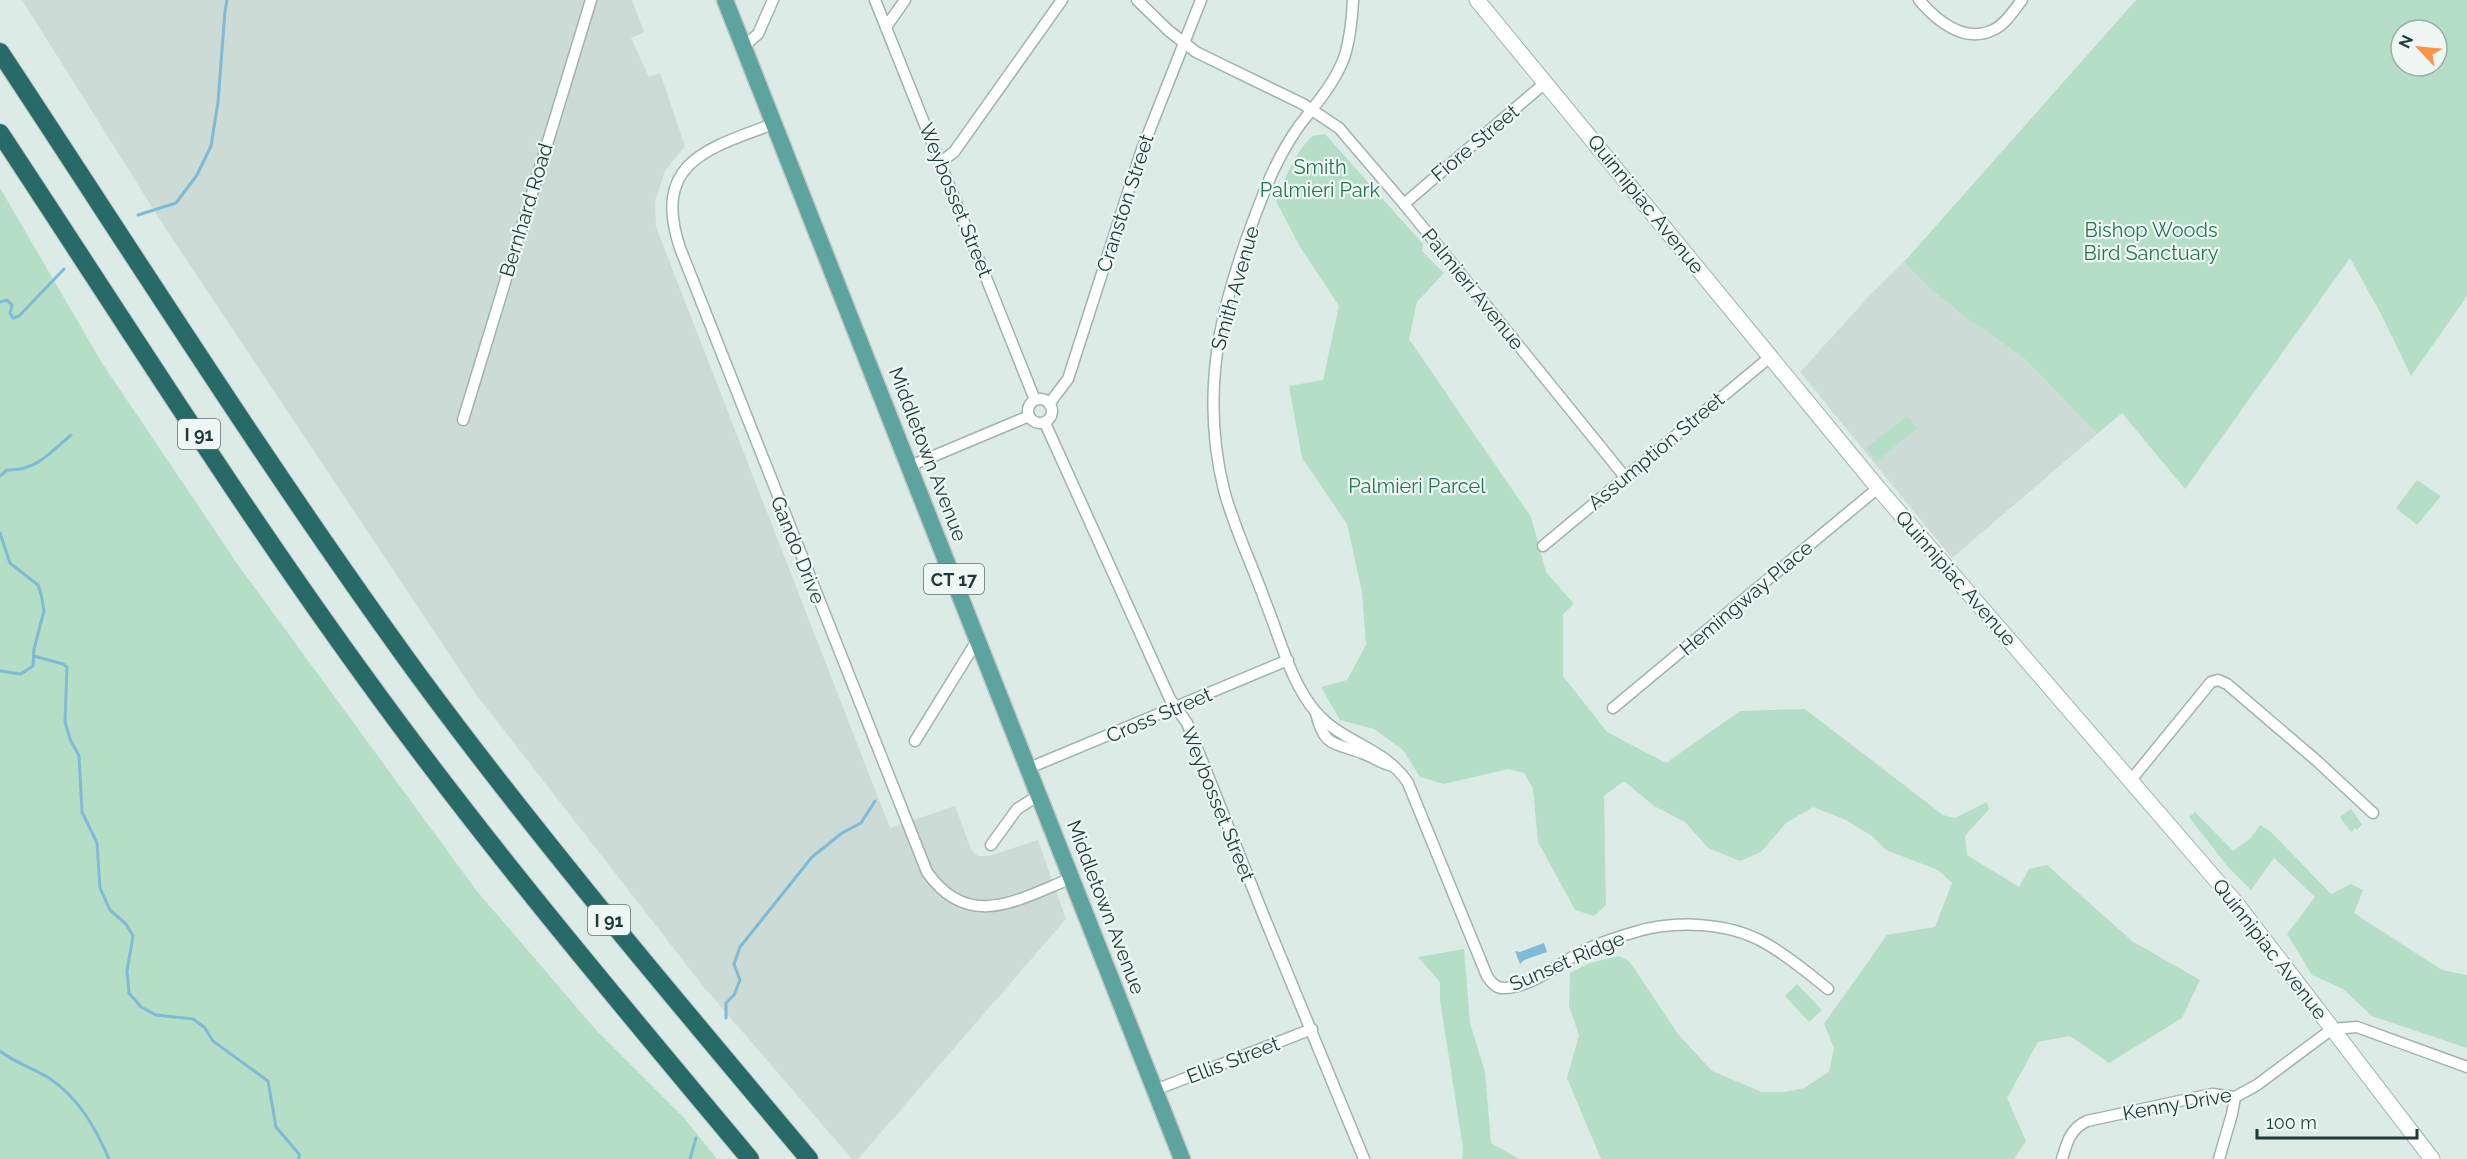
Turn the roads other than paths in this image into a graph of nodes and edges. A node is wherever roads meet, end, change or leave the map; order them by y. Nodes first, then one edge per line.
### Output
1 (591, 0) edge
2 (725, 0) edge
3 (773, 0) edge
4 (876, 0) edge
5 (905, 0) edge
6 (1062, 0) edge
7 (1137, 0) edge
8 (1201, 0) edge
9 (1353, 0) edge
10 (1477, 0) edge
11 (1919, 0) edge
12 (2022, 0) edge
13 (886, 27) junction
14 (1185, 44) junction
15 (744, 46) junction
16 (0, 52) edge
17 (1546, 82) junction
18 (1313, 110) junction
19 (776, 123) junction
20 (0, 134) edge
21 (940, 162) junction
22 (1404, 204) junction
23 (1770, 357) junction
24 (1035, 400) junction
25 (1050, 404) junction
26 (1029, 416) junction
27 (463, 420) dead end
28 (1045, 423) junction
29 (910, 466) junction
30 (1625, 477) junction
31 (1878, 488) junction
32 (1543, 546) dead end
33 (978, 639) junction
34 (1288, 660) junction
35 (1175, 708) junction
36 (1613, 708) dead end
37 (915, 741) dead end
38 (1029, 768) junction
39 (2131, 780) junction
40 (1040, 795) junction
41 (2373, 813) dead end
42 (991, 845) dead end
43 (1072, 878) junction
44 (1828, 988) dead end
45 (1312, 1029) junction
46 (2332, 1029) junction
47 (2467, 1067) edge
48 (1155, 1090) junction
49 (2235, 1097) junction
50 (750, 1159) edge
51 (809, 1159) edge
52 (1182, 1159) edge
53 (1364, 1159) edge
54 (2062, 1159) edge
55 (2219, 1159) edge
56 (2432, 1159) edge

1 - 27 street, Bernhard Road
2 - 15 main road, Middletown Avenue / CT 17
3 - 15 street
4 - 13 street, Weybosset Street
5 - 13 street
6 - 21 street
7 - 14 street, Palmieri Avenue
8 - 14 street, Cranston Street
9 - 18 street, Smith Avenue
10 - 17 main road, Quinnipiac Avenue
11 - 12 street
13 - 21 street, Weybosset Street
14 - 18 street, Palmieri Avenue
14 - 25 street, Cranston Street
15 - 19 main road, Middletown Avenue / CT 17
16 - 51 highway, I 91
17 - 22 street, Fiore Street
17 - 23 main road, Quinnipiac Avenue
18 - 22 street, Palmieri Avenue
18 - 34 street, Smith Avenue
19 - 29 main road, Middletown Avenue / CT 17
19 - 43 street, Gando Drive
20 - 50 highway, I 91
21 - 24 street, Weybosset Street
22 - 30 street, Palmieri Avenue
23 - 30 street, Assumption Street
23 - 31 main road, Quinnipiac Avenue
24 - 25 street
24 - 26 street
25 - 28 street
26 - 28 street
26 - 29 street
28 - 35 street, Weybosset Street
29 - 33 main road, Middletown Avenue / CT 17
30 - 32 street, Assumption Street
31 - 36 street, Hemingway Place
31 - 39 main road, Quinnipiac Avenue
33 - 37 street
33 - 38 main road, Middletown Avenue / CT 17
34 - 35 street, Cross Street
34 - 44 street, Sunset Ridge
35 - 38 street, Cross Street
35 - 45 street, Weybosset Street
38 - 40 main road, Middletown Avenue / CT 17
39 - 41 street
39 - 46 main road, Quinnipiac Avenue
40 - 42 street
40 - 43 main road, Middletown Avenue / CT 17
43 - 48 main road, Middletown Avenue / CT 17
45 - 48 street, Ellis Street
45 - 53 street, Weybosset Street
46 - 47 street
46 - 49 street, Kenny Drive
46 - 56 main road, Quinnipiac Avenue
48 - 52 main road, Middletown Avenue / CT 17
49 - 54 street, Kenny Drive
49 - 55 street

